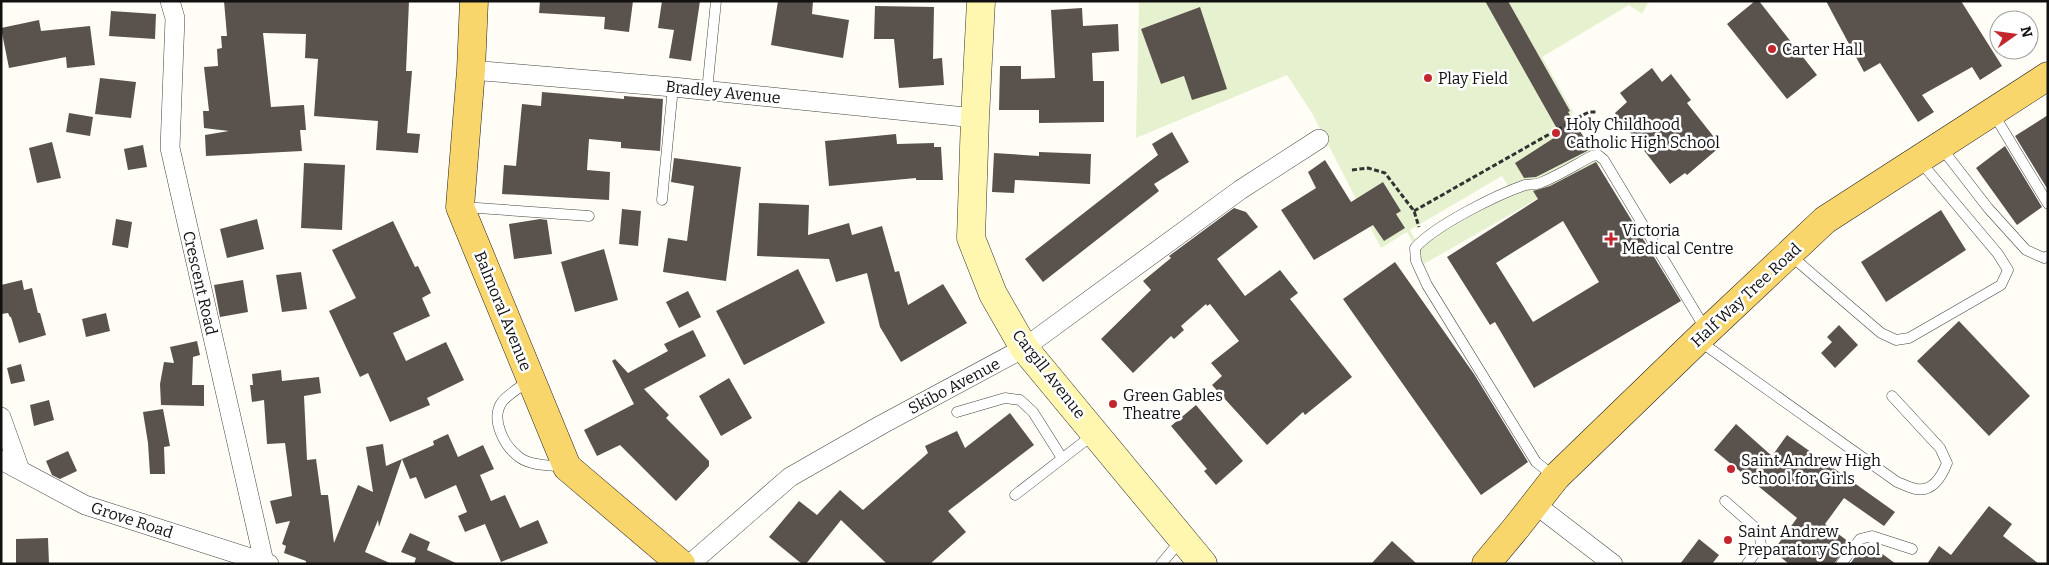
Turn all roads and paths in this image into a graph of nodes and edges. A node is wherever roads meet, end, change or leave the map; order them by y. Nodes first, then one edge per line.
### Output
1 (170, 1) edge
2 (474, 1) edge
3 (716, 1) edge
4 (981, 1) edge
5 (471, 70) junction
6 (2048, 76) edge
7 (673, 87) junction
8 (707, 91) junction
9 (1597, 112) dead end
10 (1992, 112) junction
11 (974, 118) junction
12 (1319, 139) dead end
13 (1929, 153) junction
14 (1352, 170) dead end
15 (662, 200) dead end
16 (2048, 204) edge
17 (460, 207) junction
18 (1414, 212) junction
19 (589, 216) dead end
20 (1422, 239) junction
21 (1788, 254) junction
22 (2048, 256) edge
23 (1702, 335) junction
24 (1024, 348) junction
25 (531, 379) junction
26 (1892, 396) dead end
27 (957, 412) dead end
28 (1, 417) edge
29 (1095, 433) junction
30 (1062, 458) junction
31 (1, 460) edge
32 (567, 467) junction
33 (20, 470) junction
34 (1556, 477) junction
35 (1015, 495) dead end
36 (1725, 501) dead end
37 (1535, 504) junction
38 (1183, 538) junction
39 (1912, 549) dead end
40 (267, 563) edge
41 (681, 564) edge
42 (690, 564) edge
43 (1162, 564) edge
44 (1203, 564) edge
45 (1486, 564) edge
46 (1613, 564) edge
47 (1747, 564) edge
48 (1841, 564) edge

1 - 40 street, Crescent Road
2 - 5 main road, Balmoral Avenue
3 - 8 lane
4 - 11 main road, Cargill Avenue
5 - 7 street, Bradley Avenue
5 - 17 main road, Balmoral Avenue
6 - 10 main road, Half Way Tree Road
7 - 8 street, Bradley Avenue
7 - 15 lane
8 - 11 street, Bradley Avenue
9 - 18 path
10 - 13 main road, Half Way Tree Road
10 - 16 lane
11 - 24 main road, Cargill Avenue
12 - 24 street, Skibo Avenue
13 - 21 main road, Half Way Tree Road
13 - 21 lane
13 - 22 lane
14 - 18 path
17 - 19 lane
17 - 25 main road, Balmoral Avenue
18 - 20 path
20 - 23 lane
20 - 34 lane
21 - 23 main road, Half Way Tree Road
23 - 26 lane
23 - 34 main road, Half Way Tree Road
24 - 29 main road, Cargill Avenue
24 - 42 street, Skibo Avenue
25 - 32 main road, Balmoral Avenue
25 - 32 lane
27 - 30 lane
28 - 33 street
29 - 30 lane
29 - 38 main road, Cargill Avenue
30 - 35 lane
31 - 33 street, Grove Road
32 - 41 main road, Balmoral Avenue
33 - 40 street, Grove Road
34 - 37 main road, Half Way Tree Road
36 - 47 lane
37 - 45 main road, Half Way Tree Road
37 - 46 street
38 - 43 lane
38 - 44 main road, Cargill Avenue
39 - 48 lane

